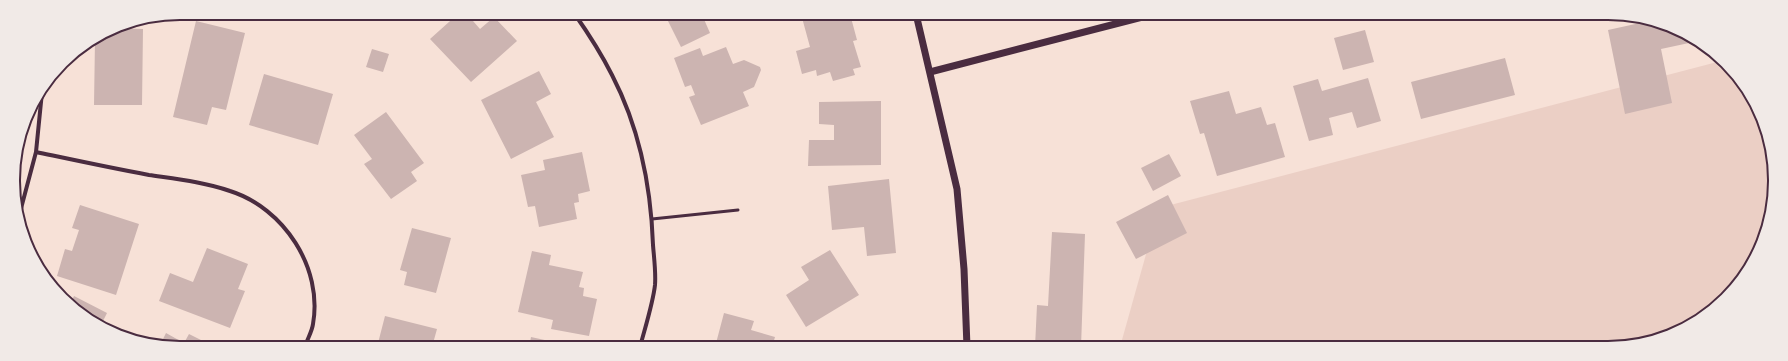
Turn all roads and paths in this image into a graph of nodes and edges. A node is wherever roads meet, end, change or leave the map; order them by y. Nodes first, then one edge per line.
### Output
1 (579, 20) edge
2 (917, 20) edge
3 (1131, 20) edge
4 (930, 72) junction
5 (41, 102) edge
6 (36, 152) junction
7 (22, 205) edge
8 (738, 210) dead end
9 (652, 219) junction
10 (307, 341) edge
11 (641, 341) edge
12 (967, 341) edge

1 - 9 street
2 - 4 street
3 - 4 street
4 - 12 street
5 - 6 street
6 - 7 street
6 - 10 street
8 - 9 lane
9 - 11 street

